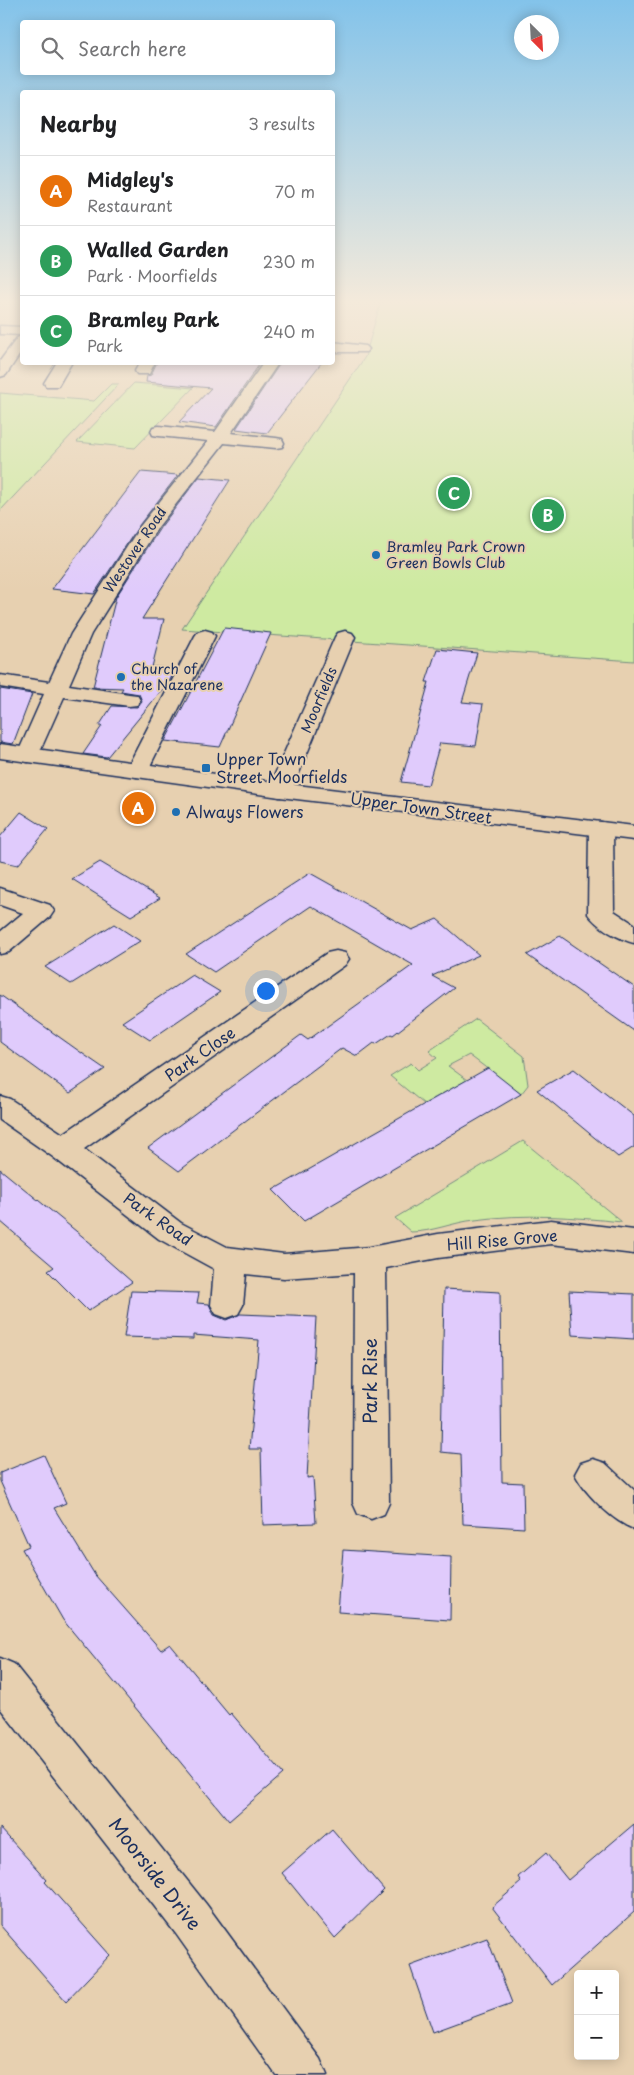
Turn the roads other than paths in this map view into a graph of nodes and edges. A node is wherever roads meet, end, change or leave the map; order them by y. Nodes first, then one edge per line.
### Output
1 (247, 398) edge
2 (160, 431) dead end
3 (219, 438) junction
4 (276, 443) dead end
5 (205, 636) dead end
6 (345, 637) dead end
7 (0, 681) edge
8 (57, 689) junction
9 (129, 700) dead end
10 (0, 751) edge
11 (28, 755) junction
12 (137, 770) junction
13 (280, 790) junction
14 (601, 829) junction
15 (634, 833) edge
16 (0, 896) edge
17 (634, 935) edge
18 (0, 946) edge
19 (336, 960) dead end
20 (0, 1106) edge
21 (64, 1149) junction
22 (634, 1242) edge
23 (370, 1259) junction
24 (231, 1261) junction
25 (227, 1305) dead end
26 (593, 1474) dead end
27 (371, 1503) dead end
28 (634, 1513) edge
29 (0, 1677) edge
30 (304, 2075) edge

1 - 3 street, Westover Road
2 - 3 street
3 - 4 street
3 - 8 street, Westover Road
5 - 12 street
6 - 13 street, Moorfields
7 - 8 street
8 - 9 street
8 - 11 street, Westover Road
10 - 11 street, Upper Town Street
11 - 12 street, Upper Town Street
12 - 13 street, Upper Town Street
13 - 14 street, Upper Town Street
14 - 15 street, Upper Town Street
14 - 17 street
16 - 18 street
19 - 21 street, Park Close
20 - 21 street, Park Road
21 - 24 street, Park Road
22 - 23 street, Hill Rise Grove
23 - 24 street, Park Road
23 - 27 street, Park Rise
24 - 25 street
26 - 28 street
29 - 30 street, Moorside Drive

